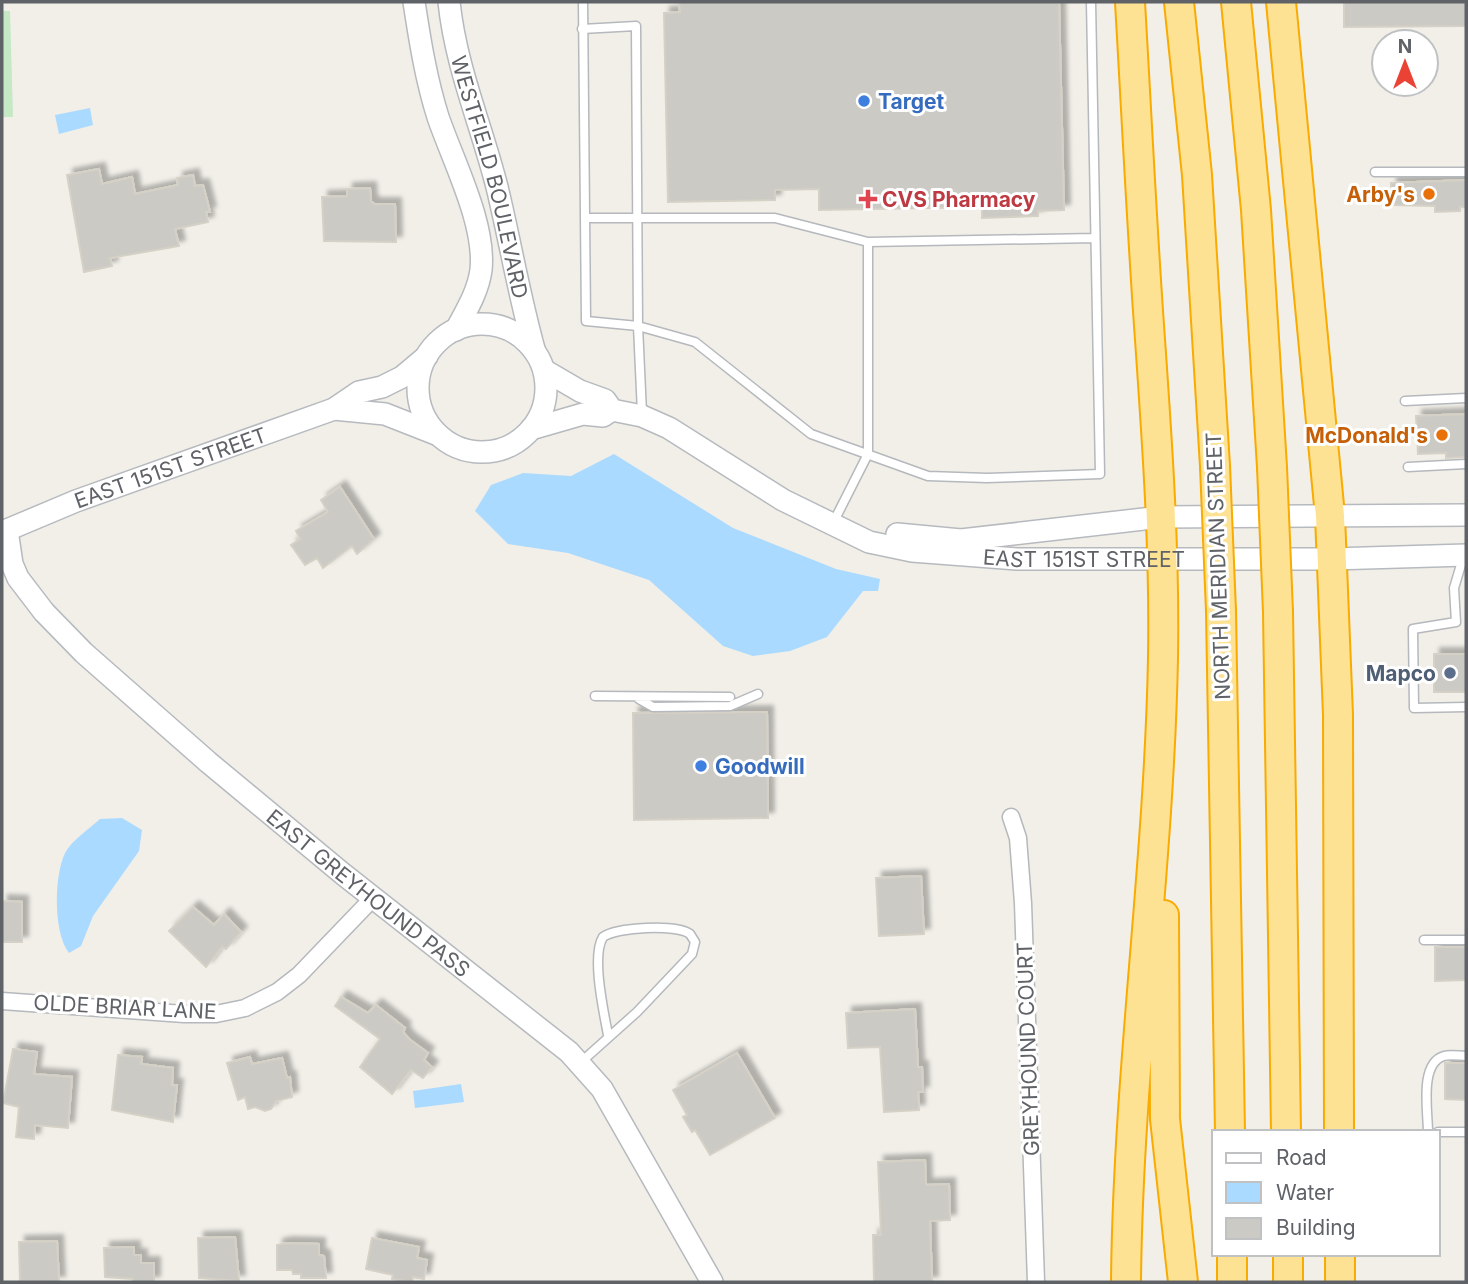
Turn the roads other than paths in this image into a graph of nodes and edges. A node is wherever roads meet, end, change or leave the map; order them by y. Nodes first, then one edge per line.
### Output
1 (414, 2) edge
2 (449, 2) edge
3 (583, 2) edge
4 (1091, 2) edge
5 (1130, 2) edge
6 (1179, 2) edge
7 (1236, 2) edge
8 (1281, 2) edge
9 (582, 29) junction
10 (1466, 172) edge
11 (1375, 173) dead end
12 (584, 218) junction
13 (637, 218) junction
14 (1095, 238) junction
15 (868, 242) junction
16 (638, 326) junction
17 (456, 330) junction
18 (426, 356) junction
19 (539, 360) junction
20 (1466, 398) edge
21 (1405, 401) dead end
22 (334, 409) junction
23 (612, 410) junction
24 (642, 416) junction
25 (531, 429) junction
26 (437, 434) junction
27 (868, 454) junction
28 (1466, 464) edge
29 (1408, 467) dead end
30 (1466, 515) edge
31 (1330, 516) junction
32 (1161, 517) junction
33 (833, 523) junction
34 (5, 531) edge
35 (1465, 555) edge
36 (1162, 556) junction
37 (1332, 559) junction
38 (1456, 622) junction
39 (1466, 622) edge
40 (758, 694) dead end
41 (595, 696) dead end
42 (637, 697) junction
43 (730, 697) dead end
44 (1466, 707) edge
45 (1159, 765) junction
46 (1011, 817) dead end
47 (373, 898) junction
48 (1424, 940) dead end
49 (1466, 940) edge
50 (2, 1001) edge
51 (608, 1035) junction
52 (1466, 1056) edge
53 (580, 1063) junction
54 (1230, 1130) edge
55 (1286, 1130) edge
56 (1339, 1130) edge
57 (1428, 1130) edge
58 (1440, 1132) edge
59 (1466, 1132) edge
60 (1232, 1256) edge
61 (1288, 1256) edge
62 (1340, 1256) edge
63 (712, 1282) edge
64 (1036, 1282) edge
65 (1126, 1282) edge
66 (1183, 1282) edge
67 (1233, 1282) edge
68 (1288, 1282) edge
69 (1340, 1282) edge

1 - 17 street, WESTFIELD BOULEVARD
2 - 19 street, WESTFIELD BOULEVARD
3 - 9 lane
4 - 14 lane
5 - 32 highway
6 - 54 highway, NORTH MERIDIAN STREET, bridge
7 - 55 highway, bridge
8 - 31 highway
9 - 12 lane
9 - 13 lane
10 - 11 lane
12 - 13 lane
12 - 16 lane
13 - 15 lane
13 - 16 lane
14 - 15 lane
14 - 27 lane
15 - 27 lane
16 - 24 lane
16 - 27 lane
17 - 18 street
17 - 19 street
18 - 22 street, EAST 151ST STREET
18 - 26 street
19 - 23 street, EAST 151ST STREET
19 - 25 street
20 - 21 lane
22 - 26 street, EAST 151ST STREET
22 - 34 street, EAST 151ST STREET
23 - 24 street, EAST 151ST STREET
23 - 25 street, EAST 151ST STREET
24 - 33 street, EAST 151ST STREET
25 - 26 street
27 - 33 lane
28 - 29 lane
30 - 31 street, EAST 151ST STREET
31 - 32 street, EAST 151ST STREET
31 - 37 highway
32 - 33 street, EAST 151ST STREET
32 - 36 highway
33 - 36 street, EAST 151ST STREET
34 - 47 street, EAST GREYHOUND PASS
35 - 37 street, EAST 151ST STREET
35 - 38 lane
36 - 37 street, EAST 151ST STREET
36 - 45 highway
37 - 56 highway
38 - 39 lane
38 - 44 lane
40 - 42 lane
41 - 42 lane
42 - 43 lane
45 - 65 highway
45 - 66 highway
46 - 64 street, GREYHOUND COURT
47 - 50 street, OLDE BRIAR LANE
47 - 53 street, EAST GREYHOUND PASS
48 - 49 lane
51 - 51 lane
51 - 53 lane
52 - 57 lane
53 - 63 street, EAST GREYHOUND PASS
58 - 59 lane
60 - 67 highway
61 - 68 highway
62 - 69 highway

